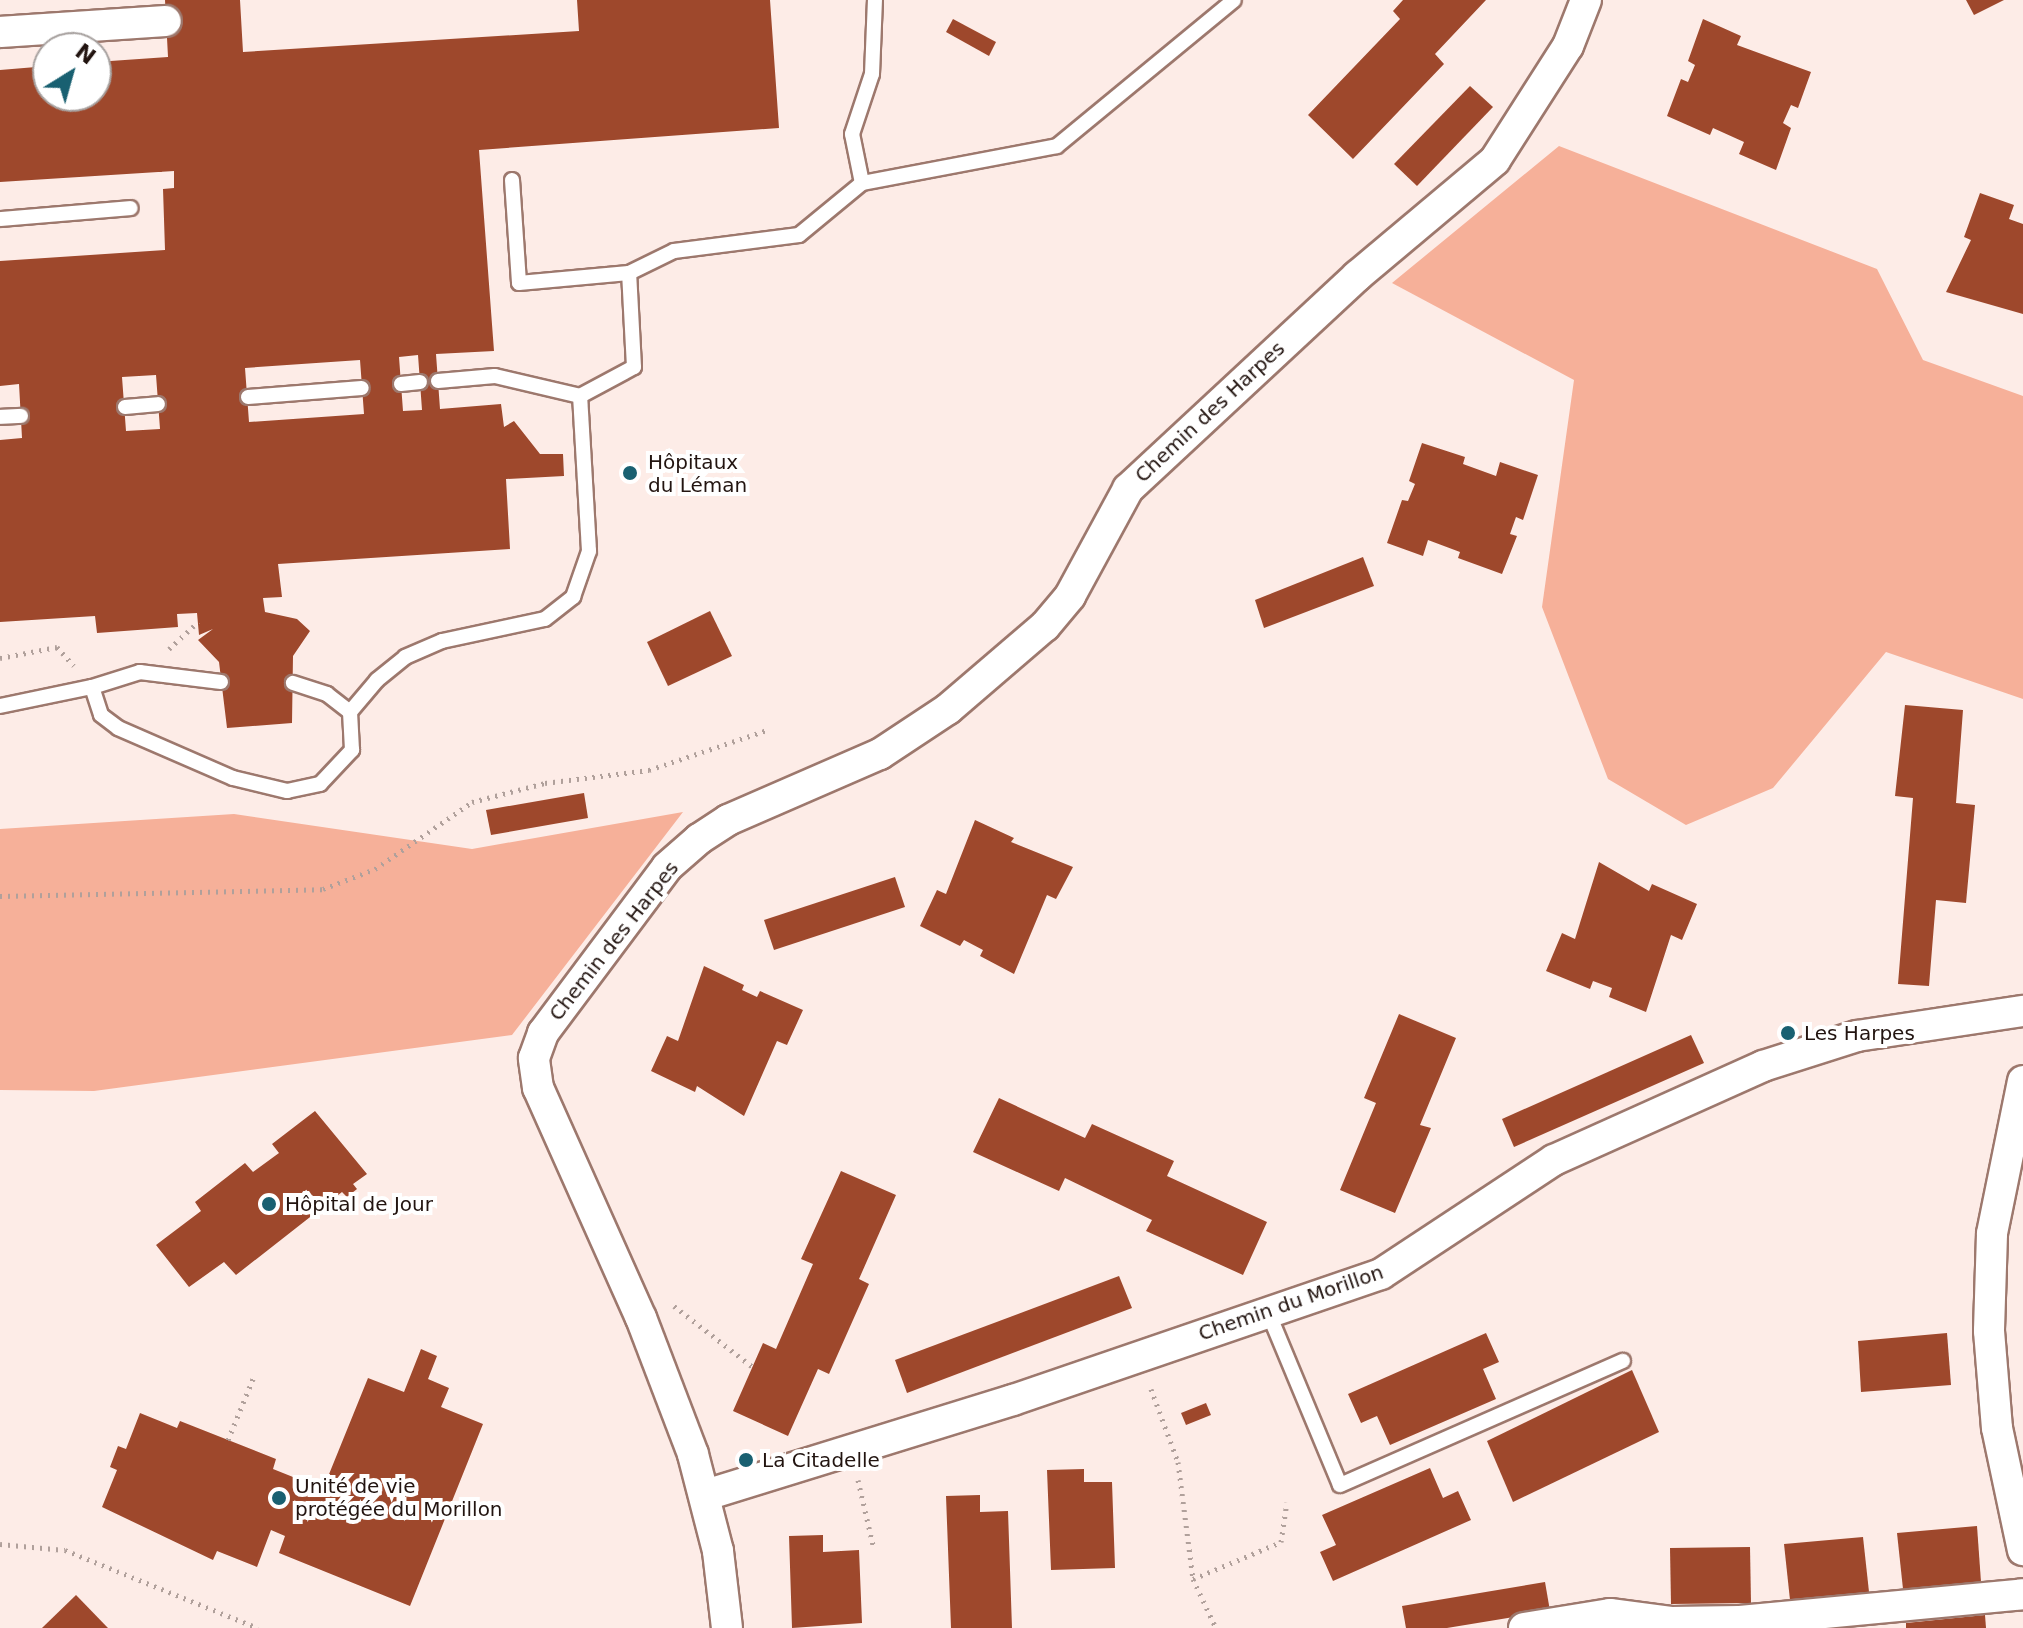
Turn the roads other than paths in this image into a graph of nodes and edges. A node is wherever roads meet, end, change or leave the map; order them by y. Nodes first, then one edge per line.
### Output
1 (875, 0) edge
2 (1234, 0) edge
3 (1586, 0) edge
4 (166, 21) dead end
5 (0, 32) edge
6 (512, 180) dead end
7 (862, 183) junction
8 (131, 208) dead end
9 (0, 219) edge
10 (629, 273) junction
11 (438, 381) dead end
12 (420, 382) dead end
13 (401, 384) dead end
14 (362, 388) dead end
15 (580, 396) junction
16 (248, 397) dead end
17 (158, 404) dead end
18 (125, 407) dead end
19 (21, 416) dead end
20 (0, 417) edge
21 (221, 682) dead end
22 (293, 683) dead end
23 (92, 687) junction
24 (0, 706) edge
25 (350, 712) junction
26 (2023, 1011) edge
27 (2020, 1094) edge
28 (1268, 1312) junction
29 (1623, 1361) dead end
30 (706, 1495) junction
31 (2023, 1550) edge
32 (2023, 1594) edge
33 (727, 1628) edge
34 (1524, 1628) edge

1 - 7 lane
2 - 7 lane
3 - 30 street, Chemin des Harpes
4 - 5 street
6 - 10 lane
7 - 10 lane
8 - 9 lane
10 - 15 lane
11 - 15 lane
12 - 13 lane
14 - 16 lane
15 - 25 lane
17 - 18 lane
19 - 20 lane
21 - 23 lane
22 - 25 lane
23 - 24 lane
23 - 25 lane
26 - 28 street, Chemin du Morillon
27 - 31 street
28 - 29 lane
28 - 30 street, Chemin du Morillon
30 - 33 street
32 - 34 street

